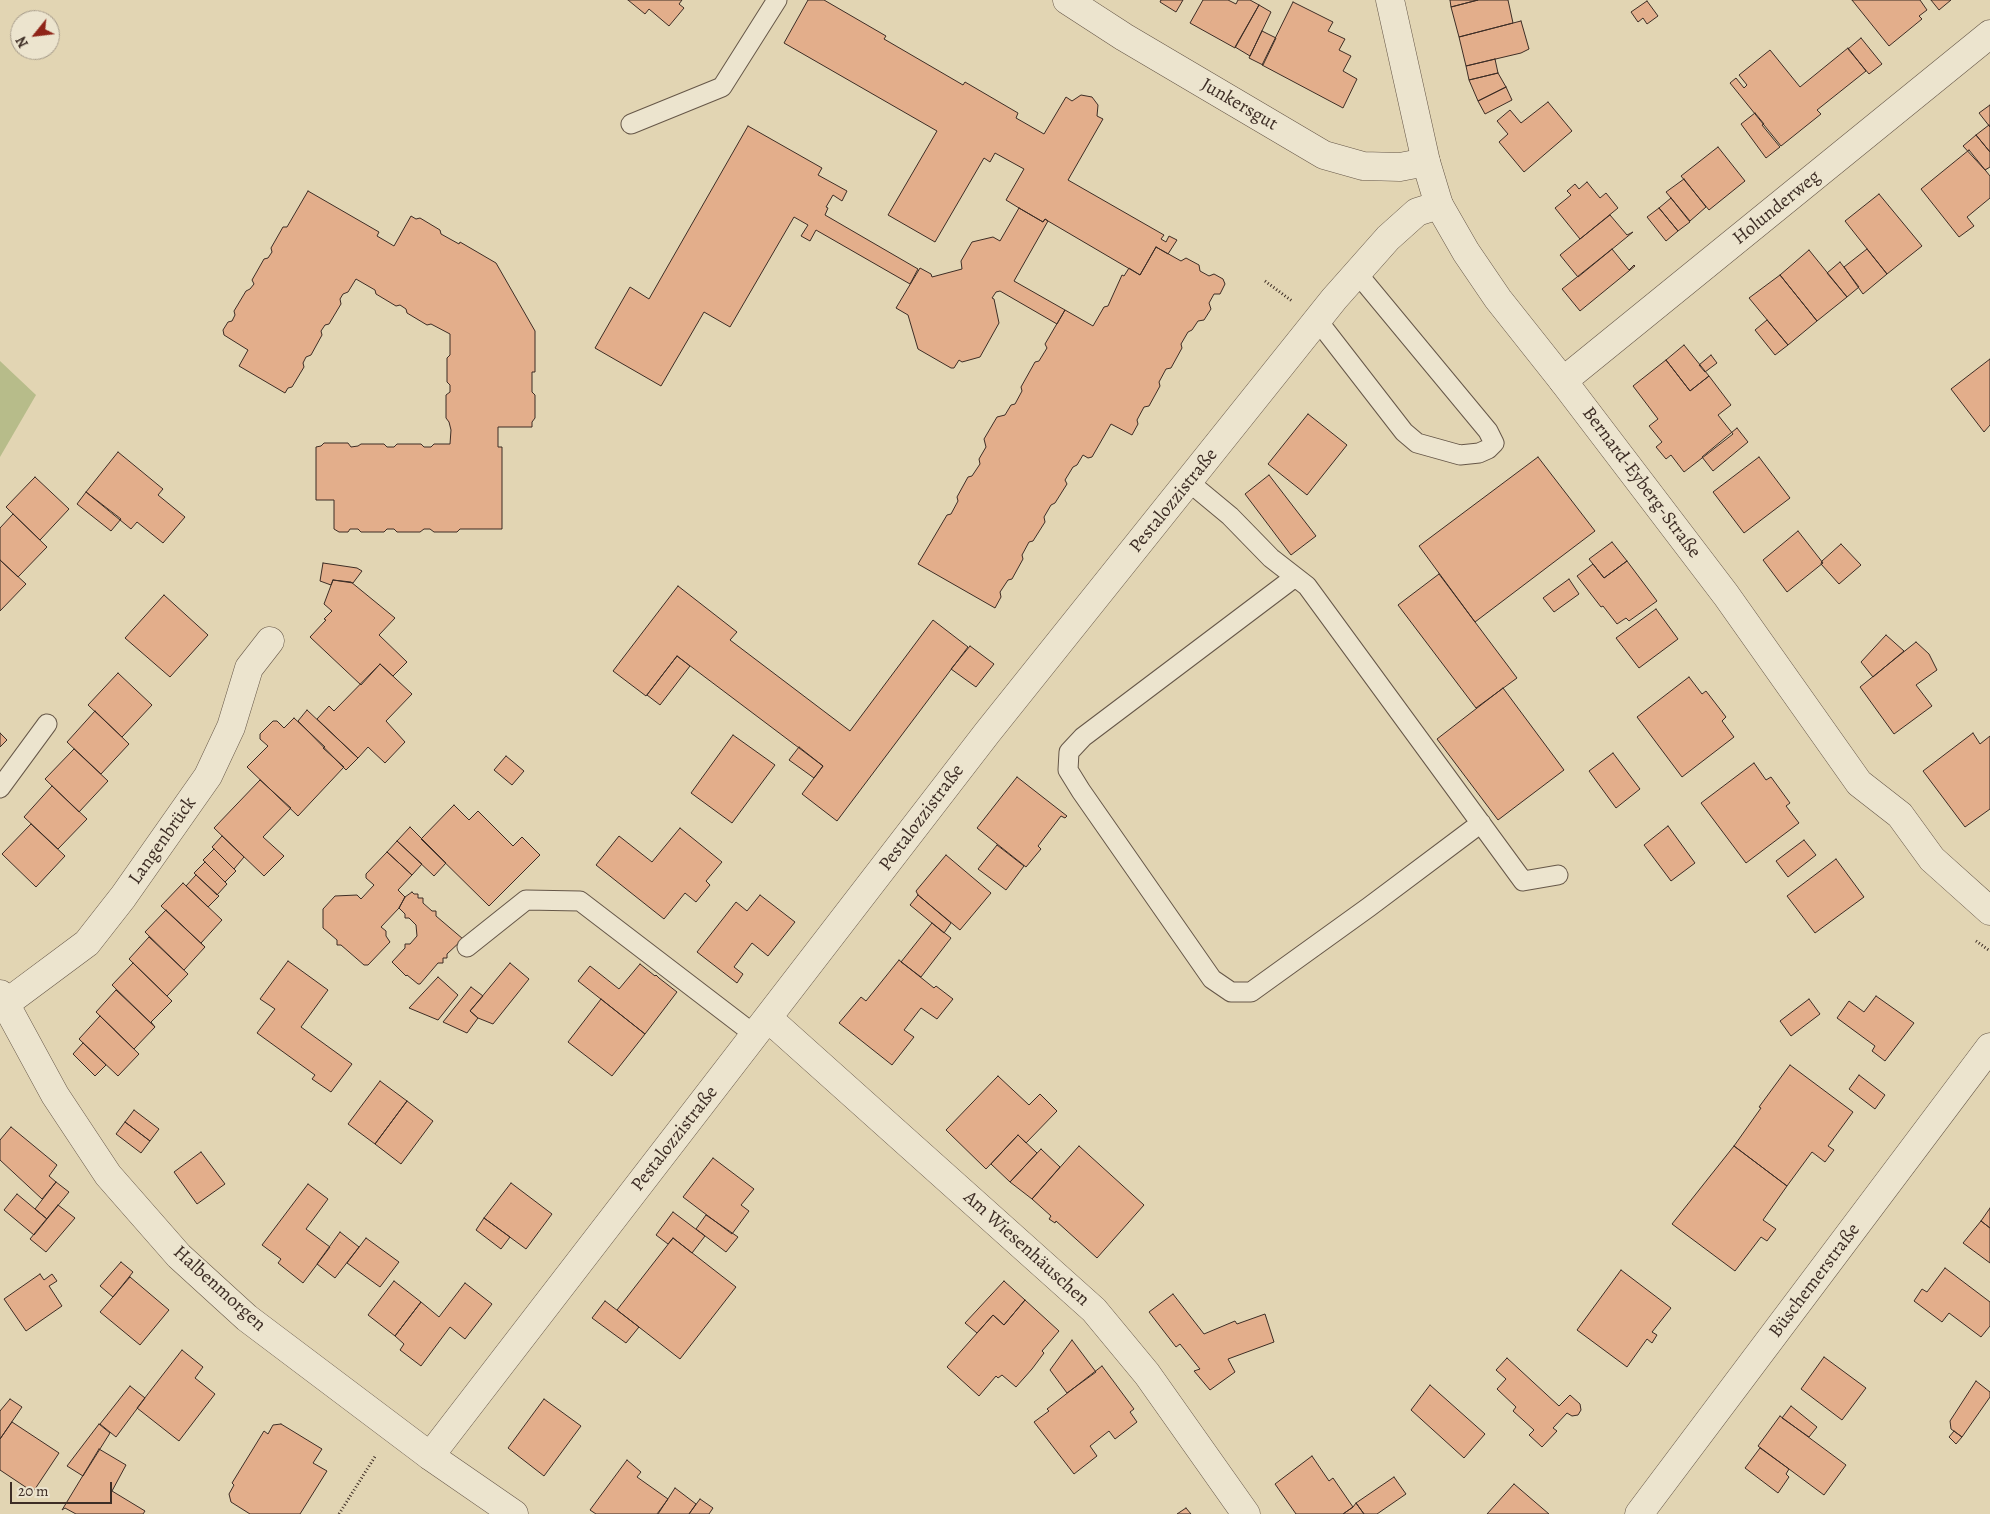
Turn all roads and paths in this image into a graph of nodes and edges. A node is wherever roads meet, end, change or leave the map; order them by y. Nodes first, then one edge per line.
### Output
1 (777, 0) edge
2 (1067, 0) edge
3 (1390, 0) edge
4 (1990, 34) edge
5 (630, 124) dead end
6 (1426, 162) junction
7 (1439, 205) junction
8 (1357, 274) junction
9 (1318, 321) junction
10 (1563, 381) junction
11 (1189, 482) junction
12 (1295, 576) junction
13 (270, 641) dead end
14 (47, 724) dead end
15 (0, 788) edge
16 (1481, 823) junction
17 (1558, 876) dead end
18 (1990, 911) edge
19 (467, 947) dead end
20 (2, 999) edge
21 (762, 1027) junction
22 (1990, 1047) edge
23 (393, 1427) junction
24 (430, 1456) junction
25 (339, 1514) edge
26 (514, 1514) edge
27 (1246, 1514) edge
28 (1639, 1514) edge

1 - 5 lane
2 - 6 street, Junkersgut
3 - 6 street, Bernard-Eyberg-Straße
4 - 10 street, Holunderweg
6 - 7 street, Bernard-Eyberg-Straße
7 - 8 street, Pestalozzistraße
7 - 10 street, Bernard-Eyberg-Straße
8 - 9 street, Pestalozzistraße
8 - 9 lane
9 - 11 street, Pestalozzistraße
10 - 18 street, Bernard-Eyberg-Straße
11 - 12 lane
11 - 21 street, Pestalozzistraße
12 - 16 lane
12 - 16 lane
13 - 20 street, Langenbrück
14 - 15 lane
16 - 17 lane
19 - 21 lane
20 - 23 street, Halbenmorgen
21 - 24 street, Pestalozzistraße
21 - 27 street, Am Wiesenhäuschen
22 - 28 street, Büschemerstraße
23 - 24 street, Halbenmorgen
23 - 25 path
24 - 26 street, Halbenmorgen

